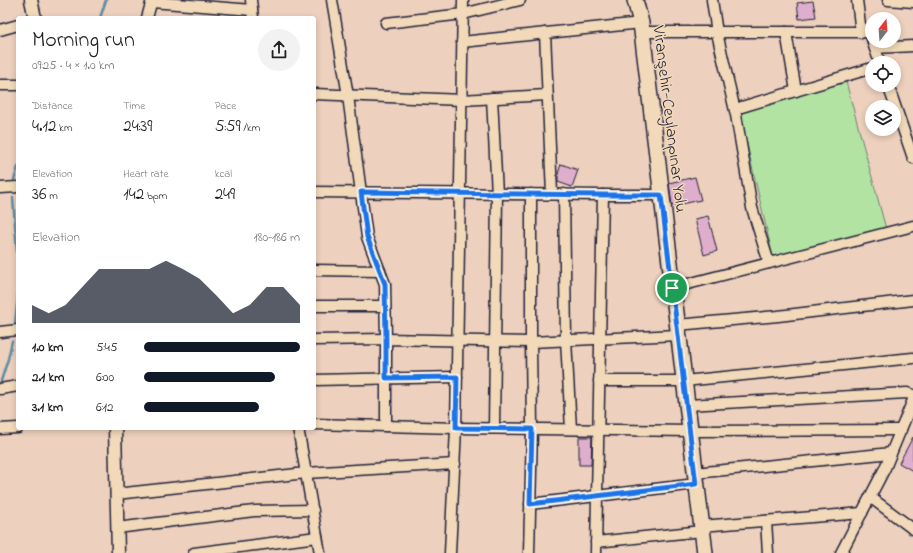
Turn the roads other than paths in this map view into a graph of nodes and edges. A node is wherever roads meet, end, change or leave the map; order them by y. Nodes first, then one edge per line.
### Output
1 (31, 0) edge
2 (250, 0) edge
3 (332, 0) edge
4 (463, 0) edge
5 (520, 0) edge
6 (634, 0) edge
7 (712, 0) edge
8 (857, 0) edge
9 (888, 0) edge
10 (152, 1) edge
11 (502, 2) edge
12 (913, 2) edge
13 (253, 14) edge
14 (463, 14) junction
15 (35, 16) edge
16 (148, 16) edge
17 (386, 22) dead end
18 (16, 26) edge
19 (641, 28) junction
20 (0, 30) edge
21 (786, 32) junction
22 (861, 32) junction
23 (865, 32) edge
24 (717, 33) junction
25 (545, 34) junction
26 (462, 42) junction
27 (901, 45) edge
28 (913, 46) edge
29 (865, 70) edge
30 (0, 85) edge
31 (16, 85) edge
32 (796, 91) junction
33 (890, 92) edge
34 (316, 94) edge
35 (547, 95) junction
36 (348, 96) junction
37 (492, 98) junction
38 (462, 100) junction
39 (735, 109) junction
40 (913, 158) edge
41 (16, 187) edge
42 (0, 188) edge
43 (316, 192) edge
44 (361, 192) junction
45 (460, 194) junction
46 (497, 194) junction
47 (531, 194) junction
48 (552, 194) junction
49 (564, 194) junction
50 (603, 195) junction
51 (661, 195) junction
52 (913, 226) edge
53 (769, 263) junction
54 (316, 270) edge
55 (380, 271) junction
56 (672, 288) junction
57 (913, 300) edge
58 (316, 306) edge
59 (386, 306) junction
60 (16, 330) edge
61 (678, 330) junction
62 (0, 332) edge
63 (386, 339) junction
64 (600, 339) junction
65 (316, 340) edge
66 (458, 340) junction
67 (566, 340) junction
68 (495, 342) junction
69 (531, 342) junction
70 (913, 358) edge
71 (457, 377) junction
72 (386, 378) junction
73 (316, 380) edge
74 (599, 381) junction
75 (684, 381) junction
76 (16, 386) edge
77 (2, 389) edge
78 (913, 395) edge
79 (913, 400) edge
80 (687, 406) junction
81 (910, 420) edge
82 (316, 424) edge
83 (386, 426) junction
84 (16, 428) edge
85 (456, 428) junction
86 (494, 428) junction
87 (0, 429) edge
88 (532, 429) junction
89 (571, 429) junction
90 (115, 430) edge
91 (298, 430) edge
92 (598, 430) junction
93 (900, 430) junction
94 (690, 431) junction
95 (891, 454) junction
96 (455, 464) junction
97 (306, 473) junction
98 (696, 479) junction
99 (116, 494) junction
100 (597, 496) junction
101 (870, 497) junction
102 (530, 504) junction
103 (312, 510) junction
104 (862, 512) junction
105 (766, 521) junction
106 (117, 528) junction
107 (702, 529) junction
108 (913, 529) edge
109 (317, 538) junction
110 (596, 542) junction
111 (118, 553) edge
112 (194, 553) edge
113 (320, 553) edge
114 (450, 553) edge
115 (529, 553) edge
116 (596, 553) edge
117 (704, 553) edge
118 (768, 553) edge
119 (841, 553) edge

1 - 15 street
2 - 13 street
3 - 36 street
4 - 14 street
5 - 11 street
6 - 19 main road, Viranşehir-Ceylanpınar Yolu
7 - 24 street
8 - 22 street
9 - 12 street
10 - 13 street
10 - 16 street
11 - 14 street
14 - 17 street
14 - 26 street
18 - 20 street
19 - 24 street
19 - 25 street
19 - 51 main road, Viranşehir-Ceylanpınar Yolu
21 - 22 street
21 - 24 street
21 - 32 street
22 - 23 street
24 - 39 street
25 - 26 street
25 - 35 street
26 - 38 street
27 - 28 street
29 - 32 street
30 - 31 street
32 - 39 street
33 - 40 street
34 - 36 street
35 - 37 street
35 - 48 street
36 - 38 street
36 - 44 street
37 - 38 street
37 - 46 street
38 - 45 street
39 - 53 street
41 - 42 street
43 - 44 street
44 - 45 street
44 - 55 street
45 - 46 street
45 - 66 street
46 - 47 street
46 - 68 street
47 - 48 street
47 - 69 street
48 - 49 street
49 - 50 street
49 - 67 street
50 - 51 street
50 - 64 street
51 - 56 main road, Viranşehir-Ceylanpınar Yolu
52 - 53 street
53 - 56 street
54 - 55 street
55 - 59 street
56 - 61 main road, Viranşehir-Ceylanpınar Yolu
57 - 61 street
58 - 59 street
59 - 63 street
60 - 62 street
61 - 64 street
61 - 75 main road, Viranşehir-Ceylanpınar Yolu
63 - 65 street
63 - 66 street
63 - 72 street
64 - 67 street
64 - 74 street
66 - 68 street
66 - 71 street
67 - 69 street
67 - 89 street
68 - 69 street
68 - 86 street
69 - 88 street
70 - 75 street
71 - 72 street
71 - 85 street
72 - 73 street
72 - 83 street
74 - 75 street
74 - 92 street
75 - 80 main road, Viranşehir-Ceylanpınar Yolu
76 - 77 street
78 - 80 street
79 - 81 street
80 - 94 main road, Viranşehir-Ceylanpınar Yolu
81 - 93 street
82 - 83 street
83 - 85 street
84 - 87 street
85 - 86 street
85 - 96 street
86 - 88 street
88 - 89 street
88 - 102 street
89 - 92 street
90 - 99 street
91 - 97 street
92 - 94 street
92 - 100 street
93 - 94 street
93 - 95 street
94 - 98 main road, Viranşehir-Ceylanpınar Yolu
95 - 98 street
95 - 101 street
96 - 97 street
96 - 114 street
97 - 99 street
97 - 103 street
98 - 100 street
98 - 107 main road, Viranşehir-Ceylanpınar Yolu
99 - 106 street
100 - 102 street
100 - 110 street
101 - 104 street
101 - 108 street
102 - 115 street
103 - 106 street
103 - 109 street
104 - 105 street
104 - 119 street
105 - 107 street
105 - 118 street
106 - 111 street
107 - 110 street
107 - 117 main road, Viranşehir-Ceylanpınar Yolu
109 - 112 street
109 - 113 street
110 - 116 street

